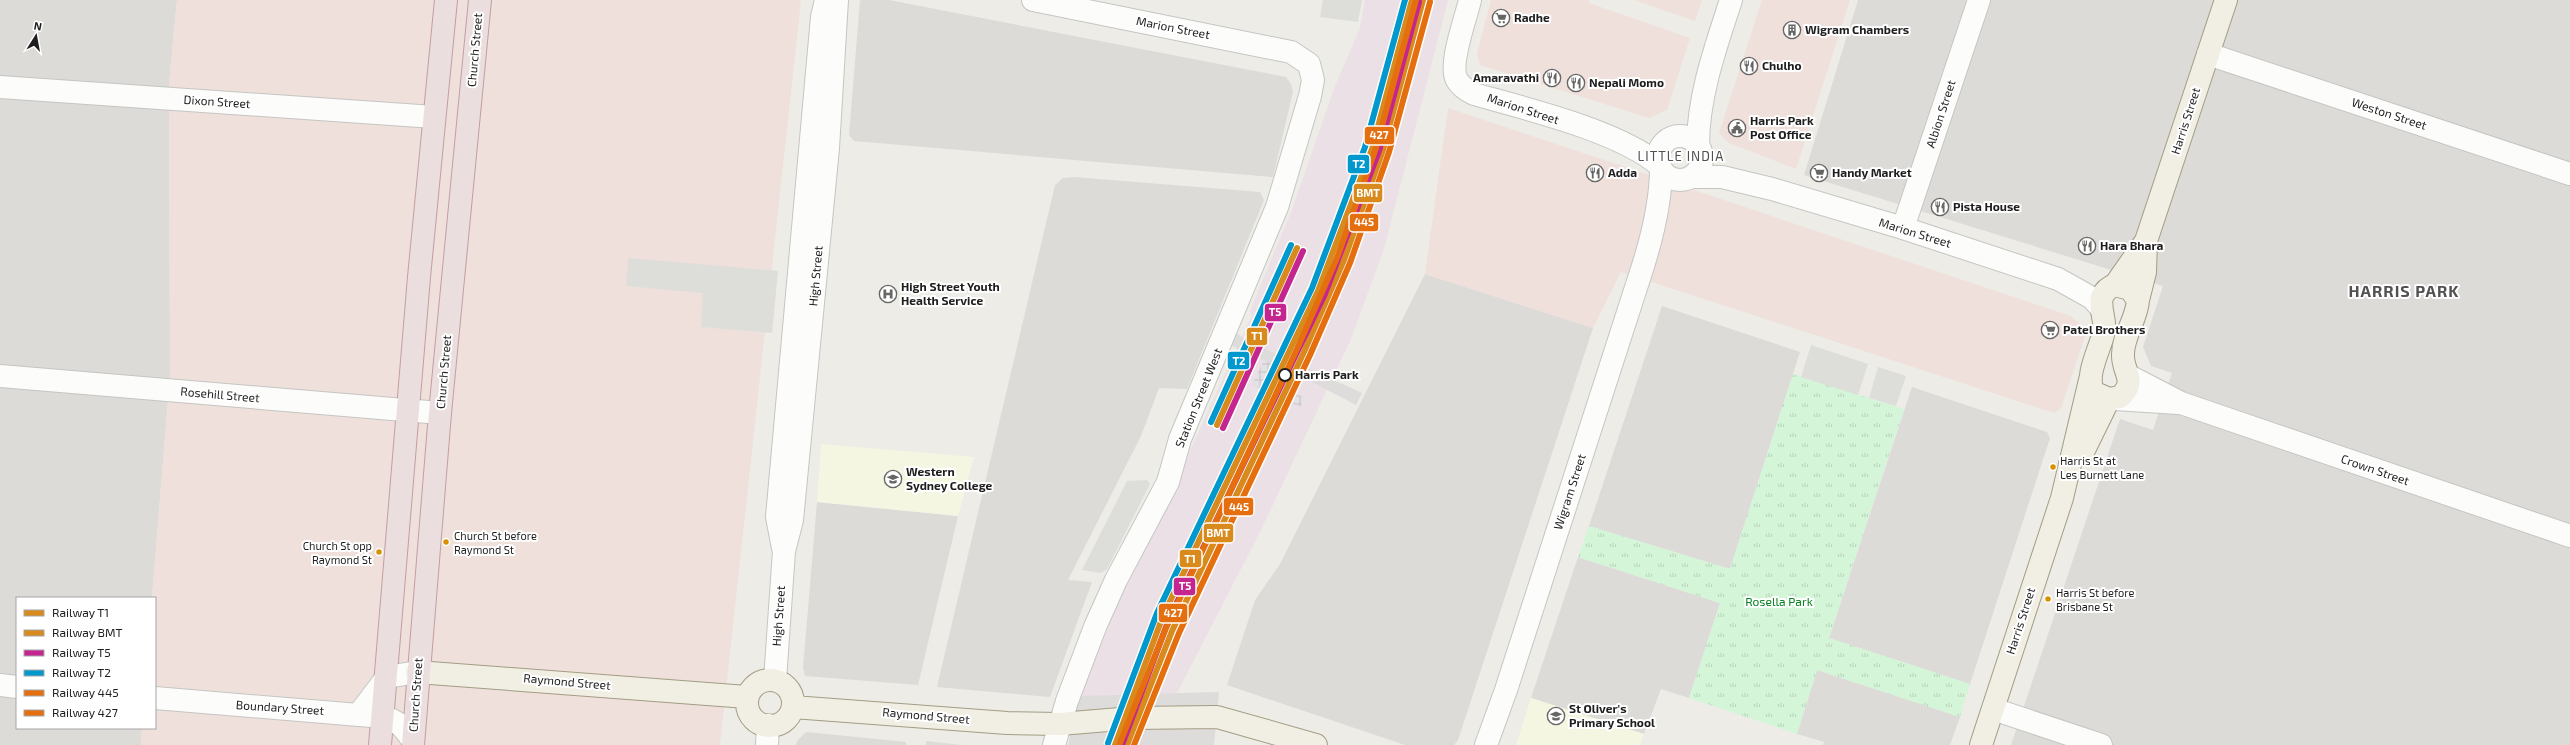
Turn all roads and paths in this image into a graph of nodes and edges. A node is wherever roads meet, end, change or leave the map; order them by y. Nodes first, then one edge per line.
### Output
1 (446, 0) edge
2 (480, 0) edge
3 (826, 0) edge
4 (837, 0) edge
5 (1033, 0) edge
6 (1470, 0) edge
7 (1731, 0) edge
8 (1979, 0) edge
9 (2226, 0) edge
10 (1110, 8) edge
11 (2208, 54) junction
12 (1309, 64) joint
13 (1710, 66) junction
14 (0, 87) edge
15 (434, 116) junction
16 (1594, 131) junction
17 (1669, 139) junction
18 (1700, 150) junction
19 (1660, 167) junction
20 (2570, 174) edge
21 (1689, 178) junction
22 (1772, 189) junction
23 (1903, 228) junction
24 (1652, 238) junction
25 (2146, 242) junction
26 (2108, 294) junction
27 (2138, 300) junction
28 (0, 376) edge
29 (2129, 376) junction
30 (2090, 380) junction
31 (2112, 399) junction
32 (2181, 403) junction
33 (409, 410) junction
34 (440, 413) junction
35 (2062, 498) junction
36 (2570, 536) edge
37 (784, 551) junction
38 (418, 672) junction
39 (387, 677) junction
40 (775, 680) junction
41 (0, 686) edge
42 (16, 687) edge
43 (747, 697) junction
44 (164, 699) edge
45 (793, 707) junction
46 (1993, 709) junction
47 (359, 714) junction
48 (383, 717) junction
49 (1060, 724) junction
50 (768, 735) edge
51 (413, 743) edge
52 (380, 745) edge
53 (1054, 745) edge
54 (1316, 745) edge
55 (1486, 745) edge
56 (1981, 745) edge
57 (2101, 745) edge

1 - 15 highway
2 - 34 highway, Church Street
3 - 37 street, High Street
4 - 37 street, High Street
5 - 10 street, Marion Street
6 - 16 street, Marion Street
7 - 13 street
8 - 23 street, Albion Street
9 - 11 main road, Harris Street
10 - 12 street, Marion Street
11 - 20 street, Weston Street
11 - 25 main road, Harris Street
12 - 49 street, Station Street West
13 - 17 street
13 - 18 street
14 - 15 street, Dixon Street
15 - 33 highway
16 - 17 street, Marion Street
16 - 19 street, Marion Street
17 - 18 street
17 - 19 street
18 - 21 street
18 - 22 street, Marion Street
19 - 21 street
19 - 24 street, Wigram Street
21 - 22 street, Marion Street
21 - 24 street, Wigram Street
22 - 23 street, Marion Street
23 - 26 street, Marion Street
24 - 55 street, Wigram Street
25 - 26 main road, Harris Street
25 - 27 main road, Harris Street
26 - 27 main road
26 - 30 main road, Harris Street
27 - 29 main road, Harris Street
28 - 33 street, Rosehill Street
29 - 31 main road, Harris Street
29 - 32 street, Crown Street
30 - 31 main road
30 - 35 main road, Harris Street
31 - 32 street, Crown Street
31 - 35 main road, Harris Street
32 - 36 street, Crown Street
33 - 34 street, Rosehill Street
33 - 39 highway
34 - 38 highway, Church Street
35 - 46 main road, Harris Street
37 - 40 street, High Street
38 - 39 street, Raymond Street
38 - 43 main road, Raymond Street
38 - 51 highway, Church Street
39 - 47 street
39 - 48 highway
40 - 43 main road
40 - 45 main road
41 - 42 street
43 - 50 main road
44 - 47 street, Boundary Street
45 - 49 main road, Raymond Street
45 - 50 main road
46 - 56 main road, Harris Street
46 - 57 street
47 - 48 street, Boundary Street
48 - 51 street, Boundary Street
48 - 52 highway
49 - 53 street, Station Street West
49 - 54 main road, Raymond Street

